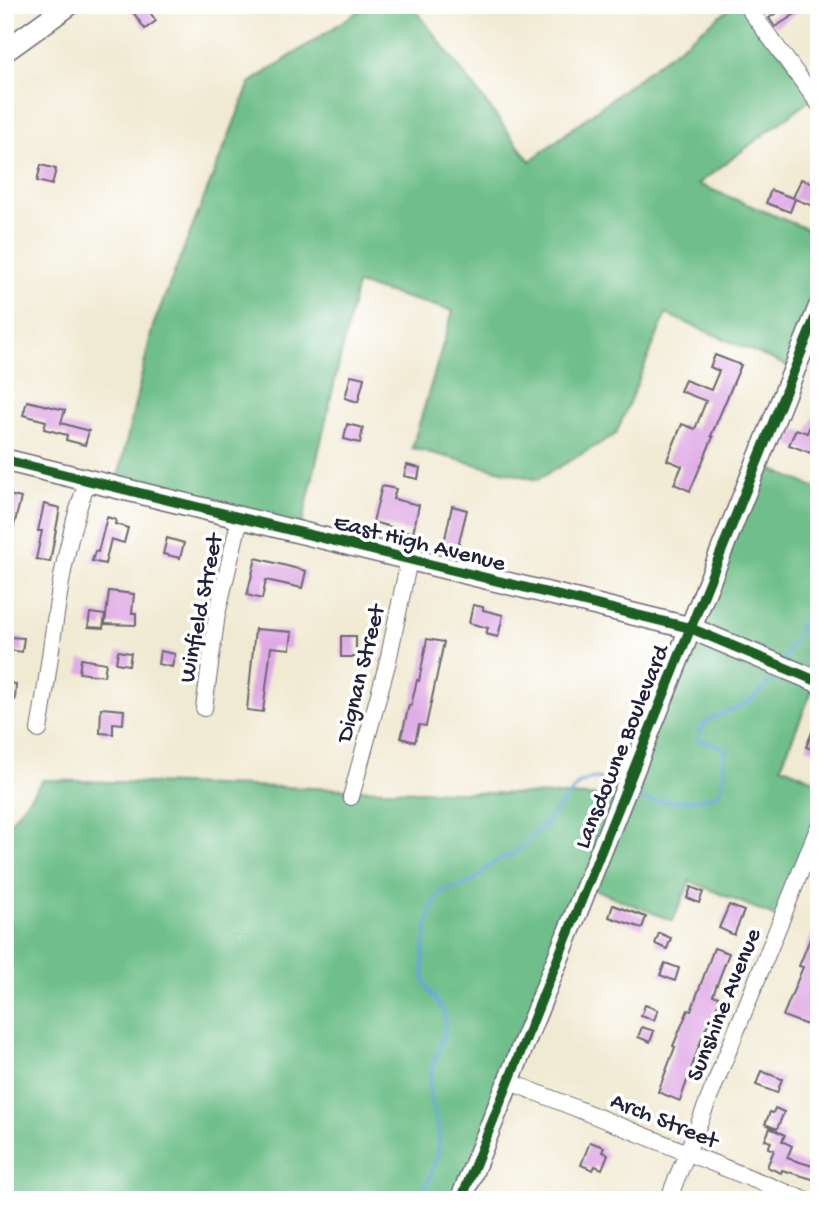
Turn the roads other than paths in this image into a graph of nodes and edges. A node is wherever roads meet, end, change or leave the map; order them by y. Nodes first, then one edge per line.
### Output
1 (69, 5) edge
2 (746, 5) edge
3 (5, 51) edge
4 (819, 104) edge
5 (819, 308) edge
6 (5, 460) edge
7 (88, 480) junction
8 (240, 518) junction
9 (409, 559) junction
10 (690, 628) junction
11 (819, 682) edge
12 (204, 708) dead end
13 (39, 730) dead end
14 (351, 797) dead end
15 (819, 826) edge
16 (508, 1081) junction
17 (687, 1153) junction
18 (461, 1200) edge
19 (668, 1200) edge
20 (805, 1200) edge

1 - 3 street
2 - 4 street
5 - 10 street, Lansdowne Boulevard
6 - 7 street, East High Avenue
7 - 8 street, East High Avenue
7 - 13 street
8 - 9 street, East High Avenue
8 - 12 street, Winfield Street
9 - 10 street, East High Avenue
9 - 14 street, Dignan Street
10 - 11 street, East High Avenue
10 - 16 street, Lansdowne Boulevard
15 - 17 street, Sunshine Avenue
16 - 17 street, Arch Street
16 - 18 street, Lansdowne Boulevard
17 - 19 street, Sunshine Avenue
17 - 20 street, Arch Street

